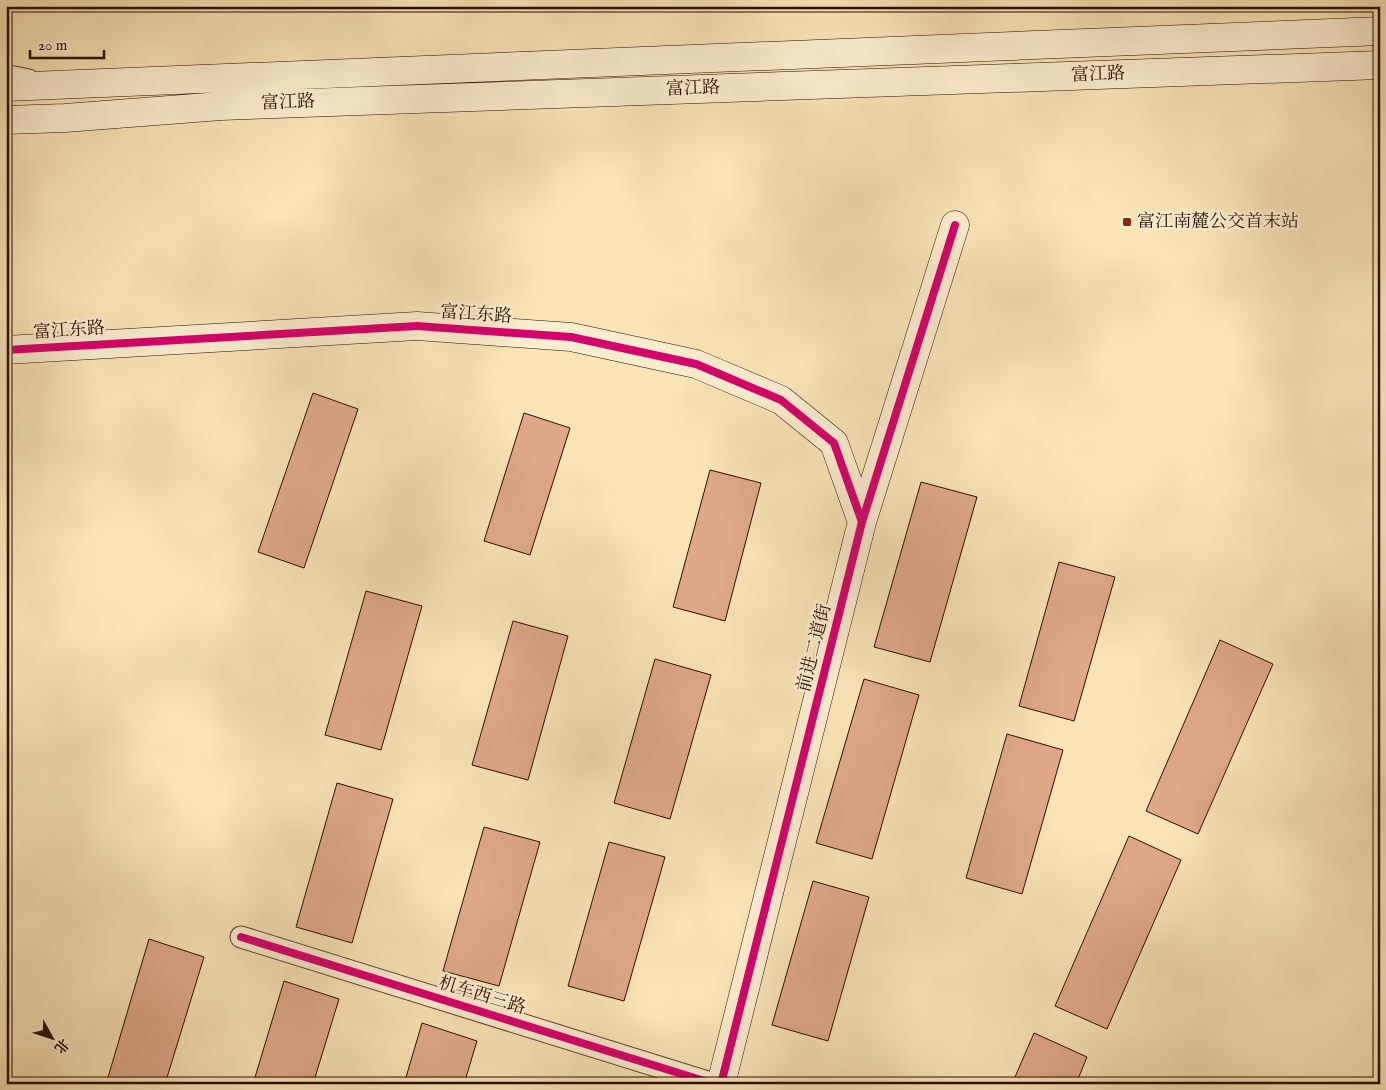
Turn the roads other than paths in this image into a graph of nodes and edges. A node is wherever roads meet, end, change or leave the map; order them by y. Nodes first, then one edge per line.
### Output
1 (1380, 32) edge
2 (1380, 65) edge
3 (6, 70) edge
4 (74, 84) junction
5 (6, 87) edge
6 (222, 93) junction
7 (6, 120) edge
8 (955, 225) dead end
9 (6, 350) edge
10 (862, 522) junction
11 (241, 937) dead end
12 (714, 1084) edge
13 (721, 1084) edge

1 - 6 main road, 富江路
2 - 6 main road, 富江路
3 - 4 lane
4 - 5 main road, 富江路
4 - 6 main road, 富江路
6 - 7 main road, 富江路
8 - 10 main road, 前进二道街
9 - 10 main road, 富江东路
10 - 13 main road, 前进二道街
11 - 12 street, 机车西三路

